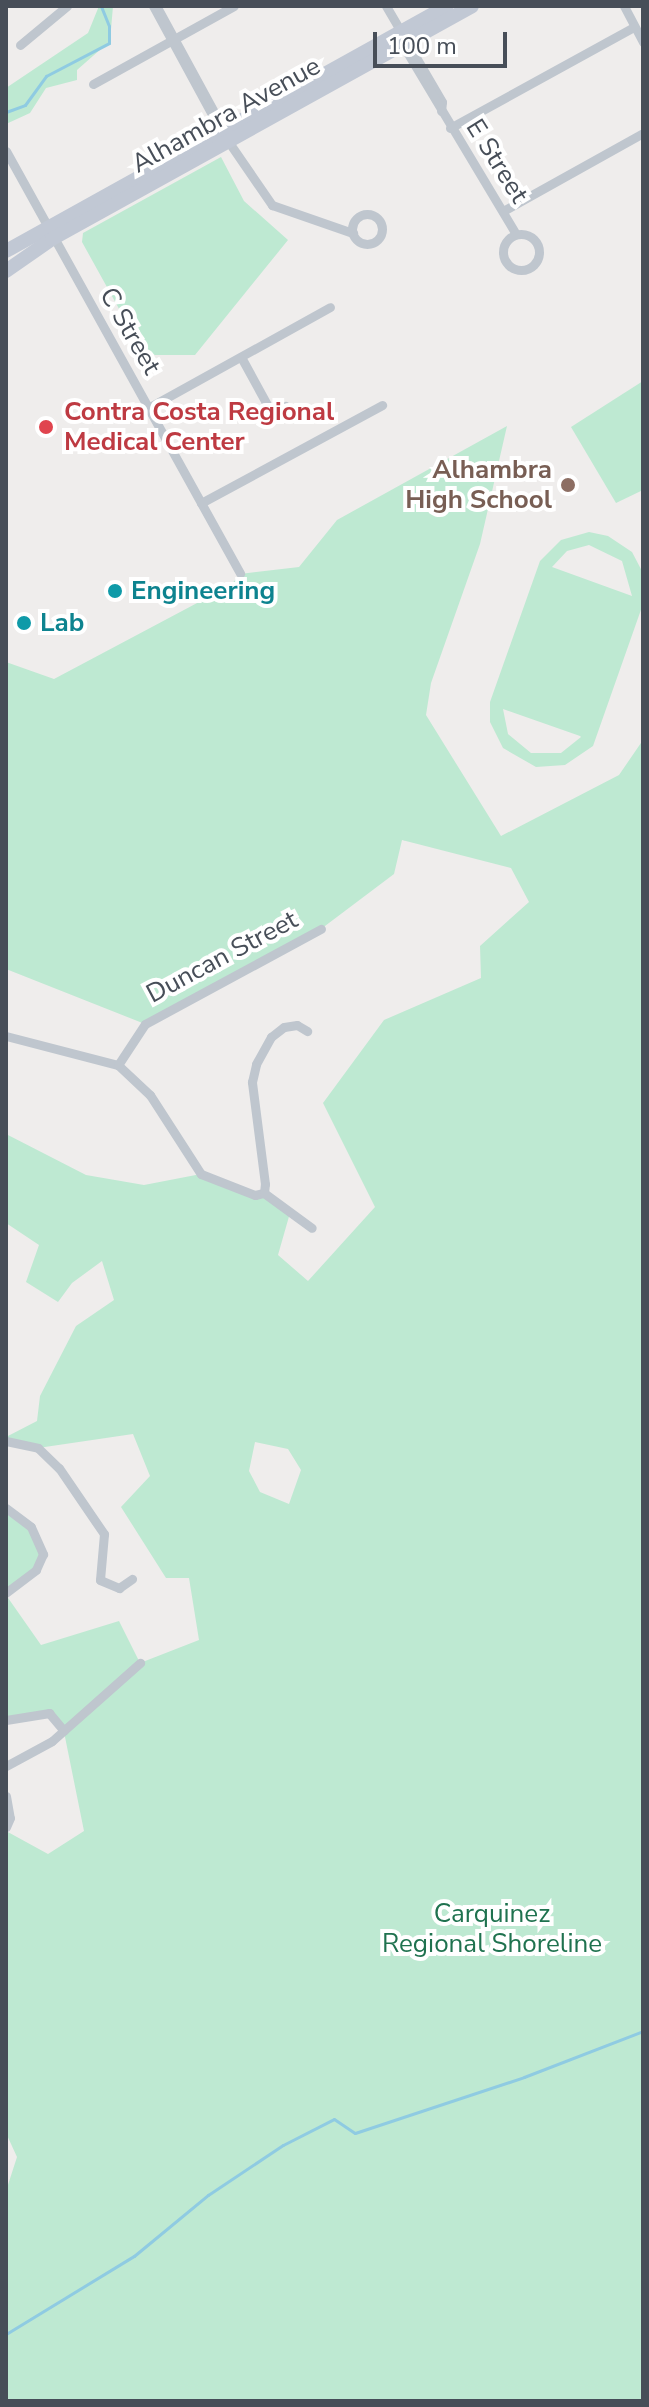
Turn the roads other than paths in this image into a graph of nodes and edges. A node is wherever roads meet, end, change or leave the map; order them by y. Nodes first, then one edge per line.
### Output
1 (67, 6) edge
2 (155, 6) edge
3 (234, 6) edge
4 (386, 6) edge
5 (447, 6) edge
6 (472, 6) edge
7 (624, 6) edge
8 (634, 27) junction
9 (404, 39) junction
10 (174, 40) junction
11 (643, 42) edge
12 (20, 45) dead end
13 (93, 84) dead end
14 (450, 128) junction
15 (643, 133) edge
16 (225, 136) junction
17 (6, 151) edge
18 (503, 211) junction
19 (353, 233) dead end
20 (49, 234) junction
21 (516, 234) junction
22 (6, 251) edge
23 (6, 269) edge
24 (330, 307) dead end
25 (241, 357) junction
26 (382, 405) dead end
27 (285, 406) dead end
28 (148, 408) junction
29 (201, 503) junction
30 (240, 574) dead end
31 (321, 929) dead end
32 (307, 1031) dead end
33 (6, 1036) edge
34 (118, 1065) junction
35 (264, 1193) junction
36 (312, 1228) dead end
37 (6, 1441) edge
38 (6, 1508) edge
39 (132, 1579) dead end
40 (6, 1593) edge
41 (140, 1663) dead end
42 (6, 1720) edge
43 (64, 1731) junction
44 (6, 1766) edge
45 (6, 1796) edge
46 (6, 1827) edge

1 - 12 street
2 - 10 street
3 - 10 street
4 - 9 street, E Street
5 - 9 main road, Alhambra Avenue
6 - 9 main road, Alhambra Avenue
7 - 8 street
8 - 11 street
8 - 14 street
9 - 14 street, E Street
9 - 16 main road, Alhambra Avenue
10 - 13 street
10 - 16 street
14 - 18 street, E Street
15 - 18 street
16 - 19 street
16 - 20 main road, Alhambra Avenue
17 - 20 street, C Street
18 - 21 street, E Street
20 - 22 main road, Alhambra Avenue
20 - 23 main road, Alhambra Avenue
20 - 28 street, C Street
21 - 21 street
24 - 25 street
25 - 27 street
25 - 28 street
26 - 29 street
28 - 29 street, C Street
29 - 30 street, C Street
31 - 34 street, Duncan Street
32 - 35 street
33 - 34 street
34 - 35 street
35 - 36 street
37 - 39 street
38 - 40 street
41 - 43 street
42 - 43 street
43 - 44 street
45 - 46 street

